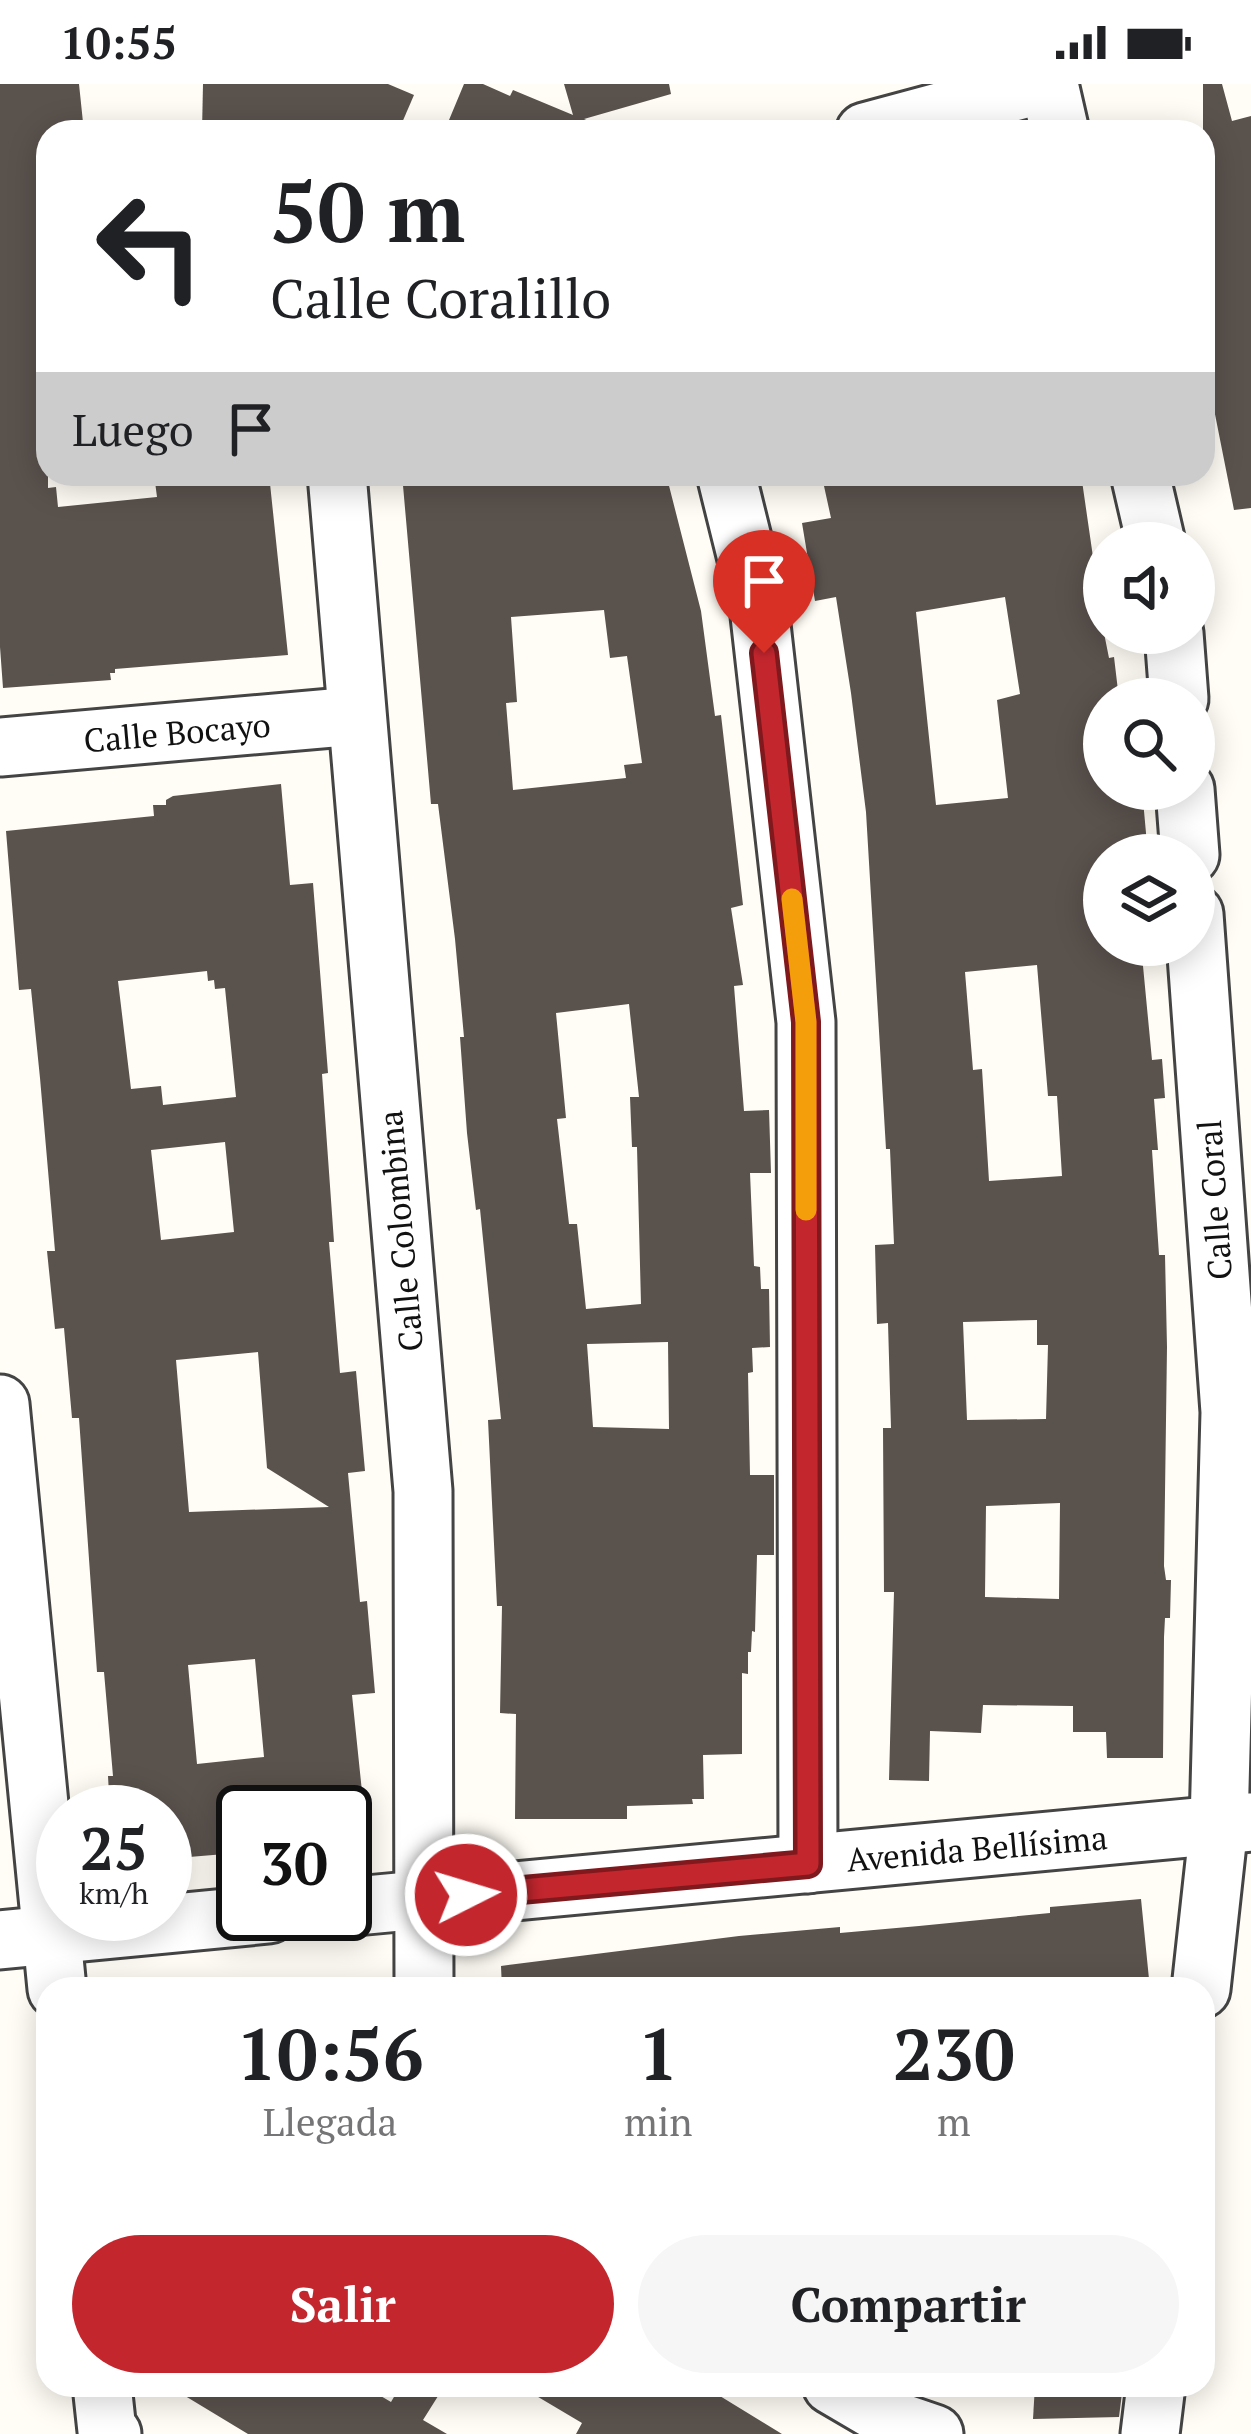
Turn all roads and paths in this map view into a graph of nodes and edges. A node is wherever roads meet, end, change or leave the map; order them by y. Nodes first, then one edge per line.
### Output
1 (1046, 84) edge
2 (911, 120) edge
3 (1056, 120) edge
4 (338, 486) edge
5 (730, 486) edge
6 (1143, 486) edge
7 (1151, 522) edge
8 (355, 716) junction
9 (0, 747) edge
10 (1199, 966) edge
11 (0, 1404) edge
12 (1240, 1412) edge
13 (1235, 1823) edge
14 (808, 1864) junction
15 (423, 1899) junction
16 (372, 1904) edge
17 (216, 1923) edge
18 (36, 1955) edge
19 (424, 1977) edge
20 (1203, 1977) edge
21 (103, 2397) edge
22 (852, 2397) edge
23 (1155, 2397) edge
24 (112, 2434) edge
25 (934, 2434) edge
26 (1150, 2434) edge

1 - 2 street
1 - 3 street
4 - 8 street, Calle Colombina
5 - 14 street
6 - 7 street
8 - 9 street, Calle Bocayo
8 - 15 street, Calle Colombina
10 - 12 street, Calle Coral
11 - 18 street
12 - 13 street, Calle Coral
13 - 14 street, Avenida Bellísima
13 - 20 street, Calle Coral
14 - 15 street, Avenida Bellísima
15 - 16 street, Avenida Bellísima
15 - 19 street, Calle Colombina
17 - 18 street
21 - 24 street
22 - 25 street
23 - 26 street

